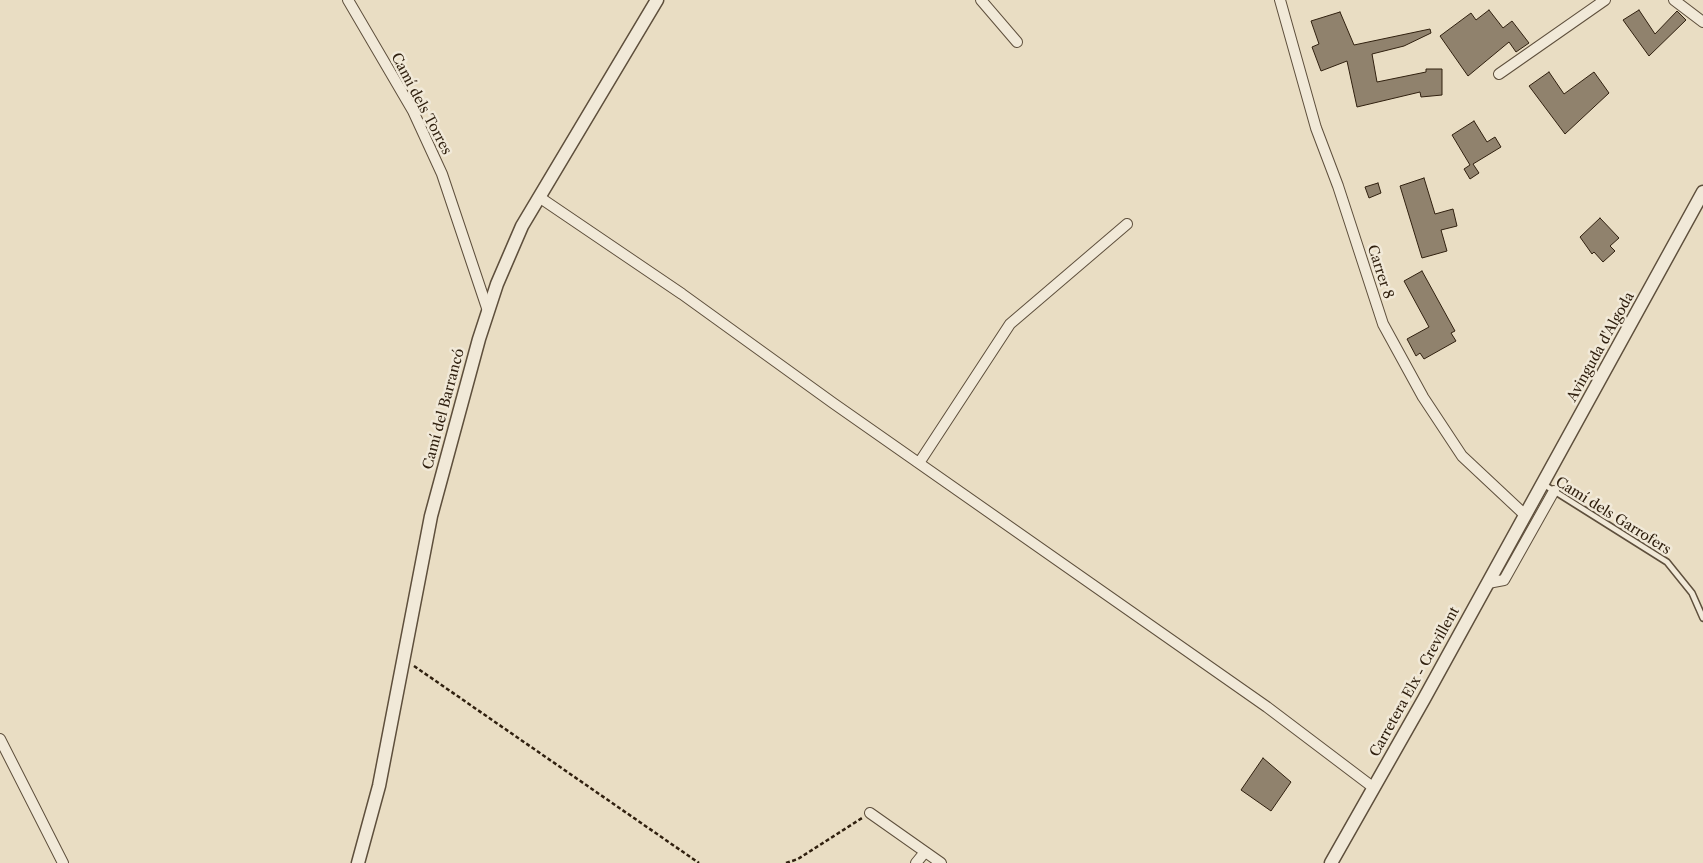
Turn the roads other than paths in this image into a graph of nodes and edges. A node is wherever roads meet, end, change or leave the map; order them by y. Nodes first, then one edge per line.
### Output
1 (348, 0) edge
2 (657, 0) edge
3 (981, 0) edge
4 (1280, 0) edge
5 (1605, 0) edge
6 (1674, 0) edge
7 (1703, 22) edge
8 (1017, 42) dead end
9 (1499, 74) dead end
10 (1703, 192) edge
11 (539, 197) junction
12 (1126, 224) dead end
13 (488, 310) junction
14 (919, 463) junction
15 (1542, 484) junction
16 (1554, 491) junction
17 (1524, 515) junction
18 (1488, 583) junction
19 (1703, 618) edge
20 (1, 743) edge
21 (1374, 788) junction
22 (870, 813) road end
23 (925, 852) junction
24 (63, 863) edge
25 (358, 863) edge
26 (916, 863) edge
27 (941, 863) edge
28 (1331, 863) edge

1 - 13 street, Camí dels Torres
2 - 11 street, Camí del Barrancó
3 - 8 street
4 - 17 street, Carrer 8
5 - 9 street
6 - 7 street
10 - 15 street, Avinguda d'Algoda
11 - 13 street, Camí del Barrancó
11 - 14 street
12 - 14 street
13 - 25 street, Camí del Barrancó
14 - 21 street
15 - 16 lane, Camí dels Garrofers
15 - 17 street, Avinguda d'Algoda
16 - 18 street
16 - 19 lane, Camí dels Garrofers
17 - 18 street, Carretera Elx - Crevillent
18 - 21 street, Carretera Elx - Crevillent
20 - 24 street
21 - 28 street, Carretera Elx - Crevillent
22 - 23 street
23 - 26 street
23 - 27 street

